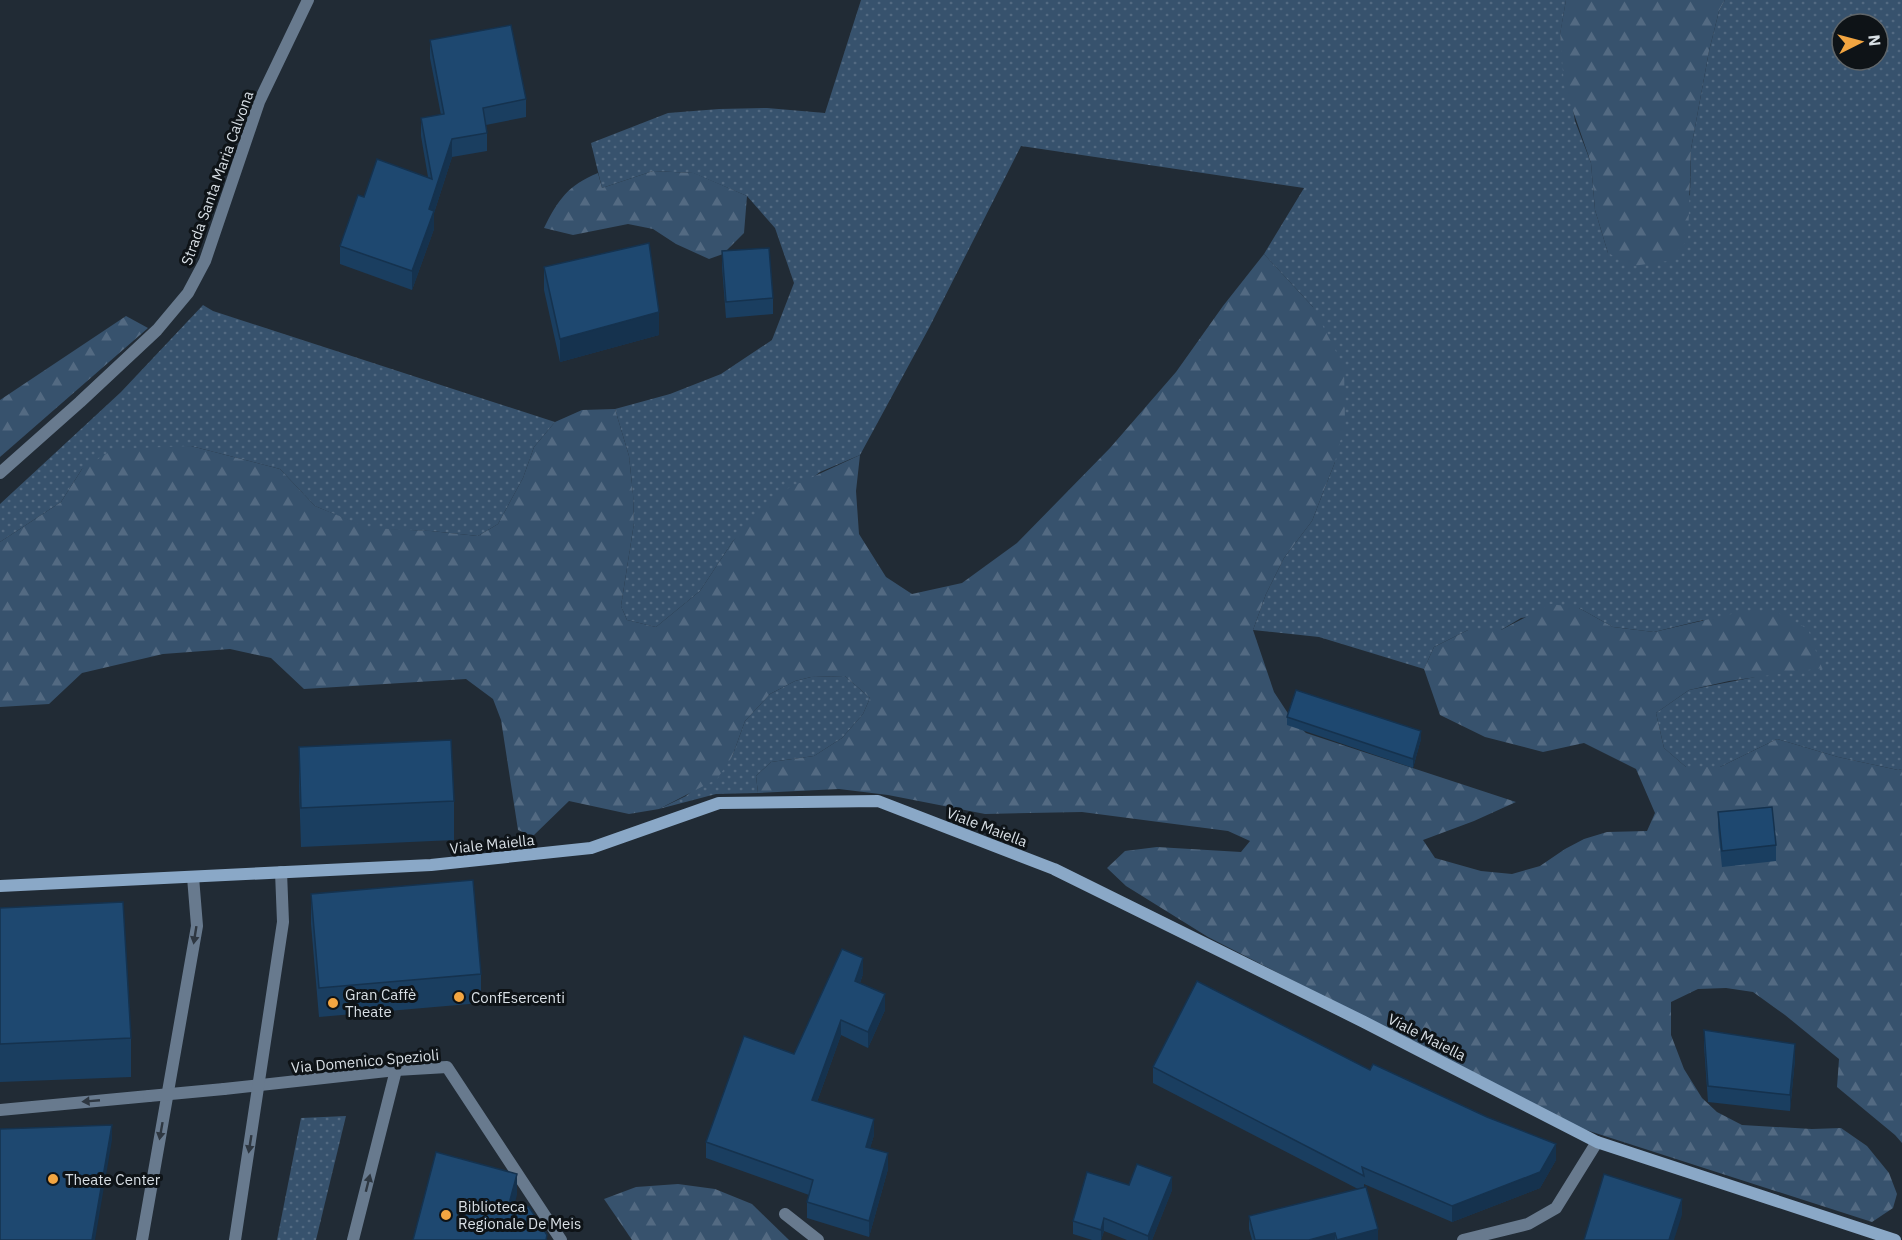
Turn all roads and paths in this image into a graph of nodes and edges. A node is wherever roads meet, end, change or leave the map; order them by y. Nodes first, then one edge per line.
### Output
1 (309, 0) edge
2 (0, 473) edge
3 (281, 872) junction
4 (193, 877) junction
5 (0, 886) edge
6 (396, 1070) junction
7 (260, 1086) junction
8 (0, 1110) edge
9 (1598, 1142) junction
10 (785, 1214) dead end
11 (142, 1240) edge
12 (235, 1240) edge
13 (353, 1240) edge
14 (561, 1240) edge
15 (818, 1240) edge
16 (1463, 1240) edge
17 (1895, 1240) edge

1 - 2 street, Strada Santa Maria Calvona
3 - 4 main road, Viale Maiella
3 - 7 street
3 - 9 main road, Viale Maiella
4 - 5 main road, Viale Maiella
4 -> 11 street
6 - 7 street, Via Domenico Spezioli
13 -> 6 street
6 - 14 street, Via Domenico Spezioli
7 -> 8 street, Via Domenico Spezioli, bridge
7 -> 12 street
9 - 16 street
9 - 17 main road, Viale Maiella
10 - 15 street

